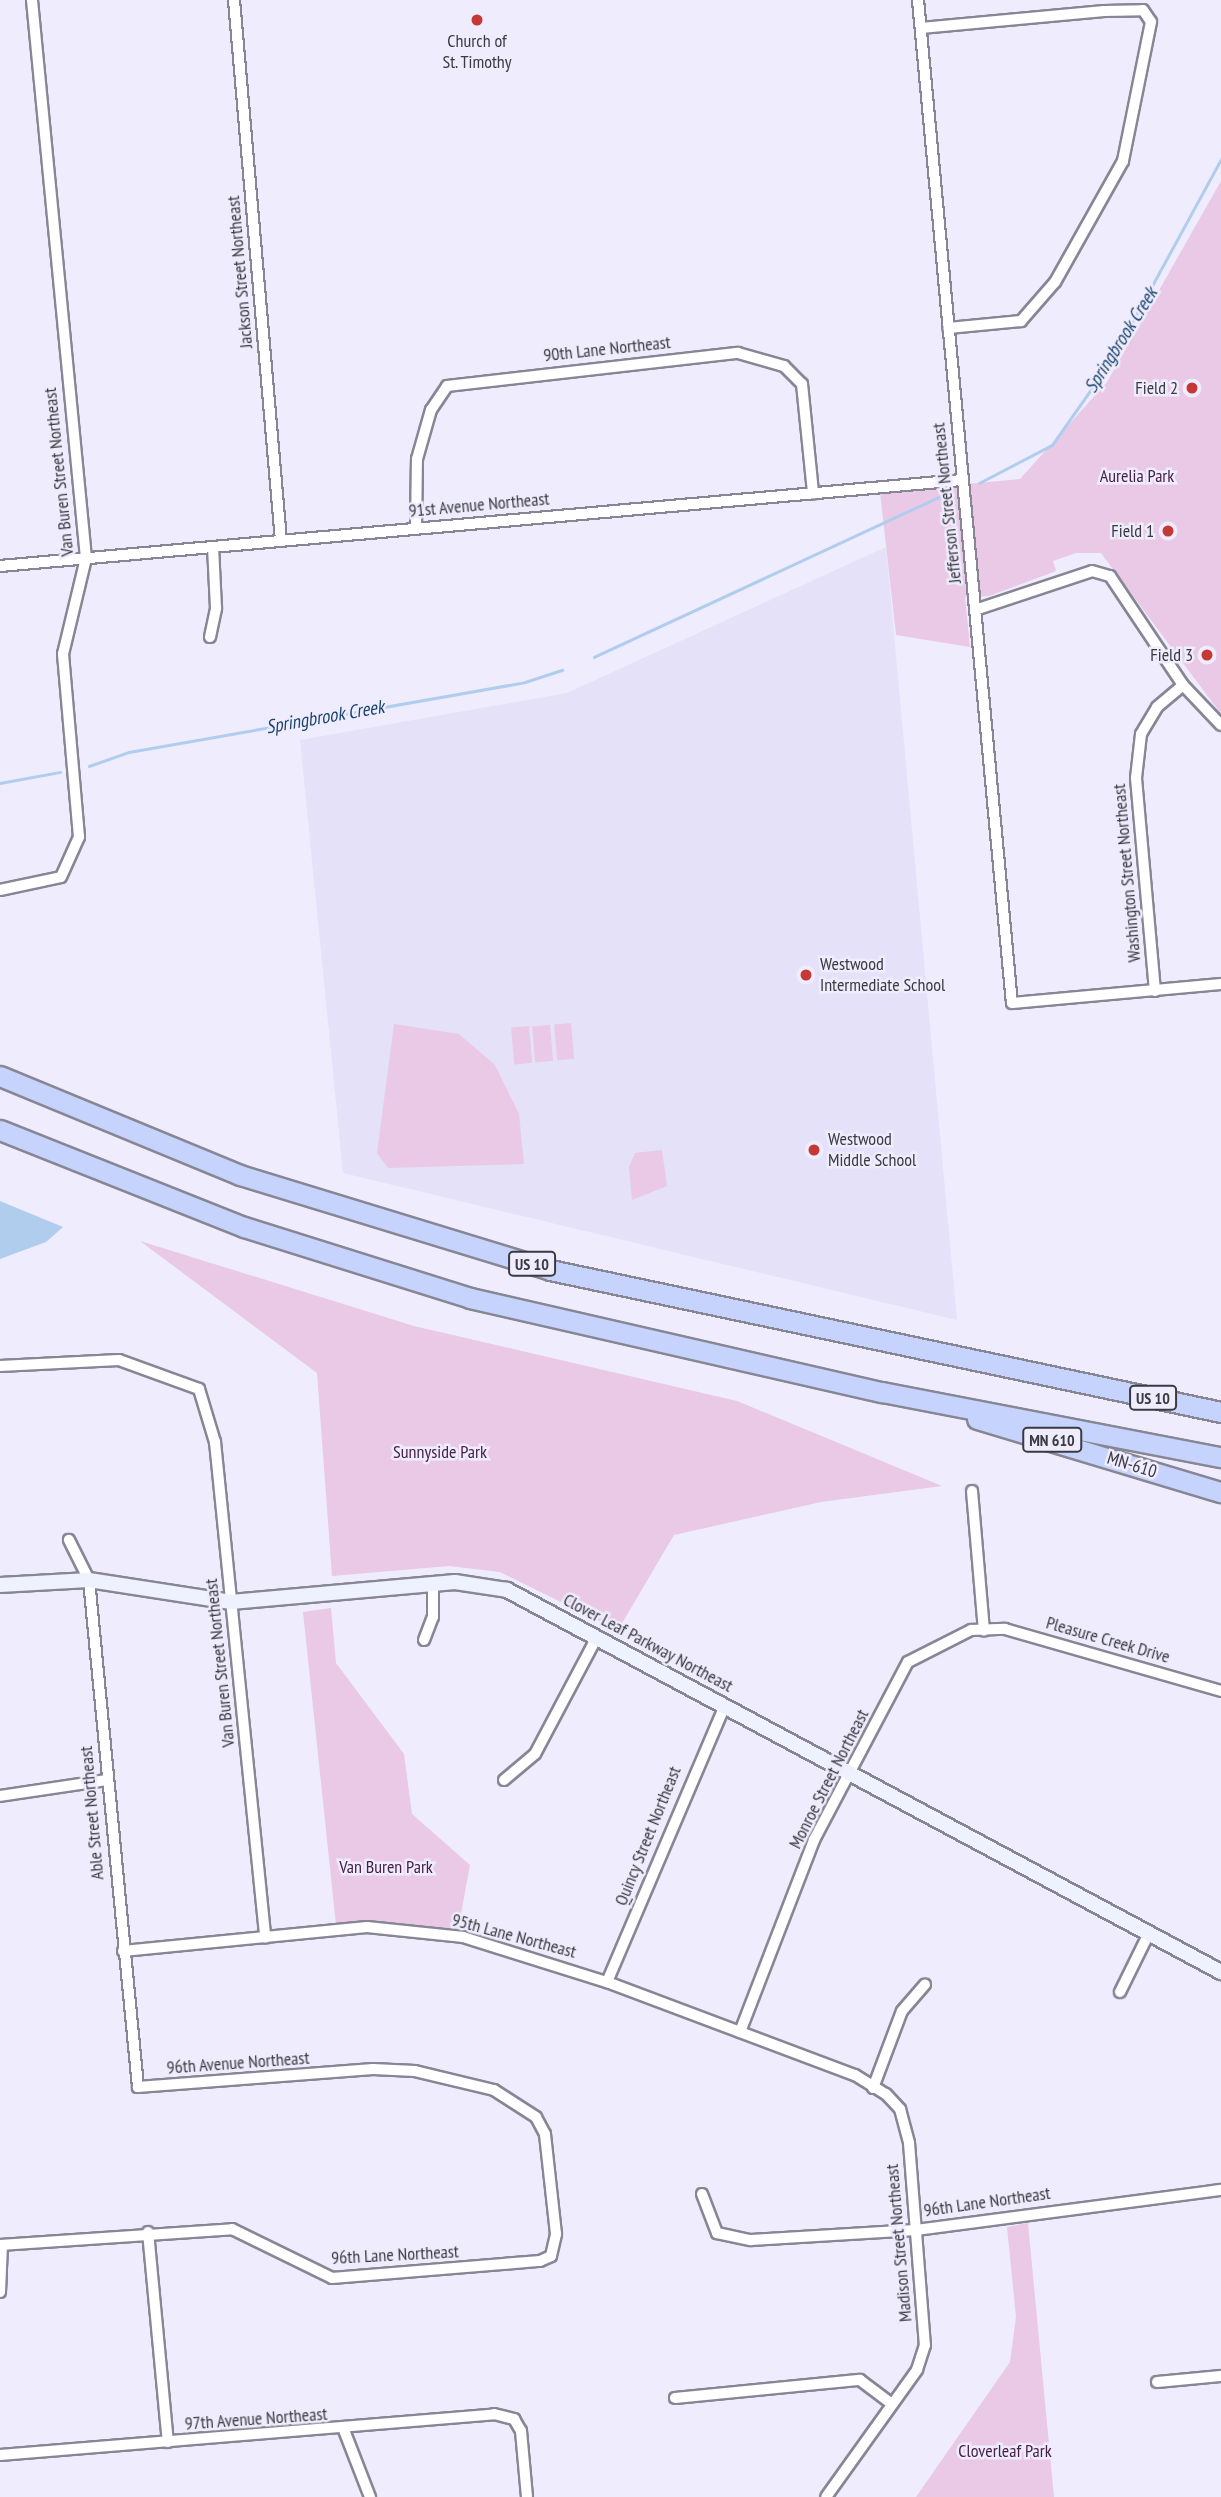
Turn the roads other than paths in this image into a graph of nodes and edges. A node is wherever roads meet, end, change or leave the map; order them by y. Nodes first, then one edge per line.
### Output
1 (32, 0) edge
2 (234, 0) edge
3 (918, 0) edge
4 (921, 28) junction
5 (948, 328) junction
6 (962, 480) junction
7 (813, 493) junction
8 (416, 528) junction
9 (281, 541) junction
10 (213, 547) junction
11 (86, 558) junction
12 (0, 566) edge
13 (975, 610) junction
14 (210, 636) dead end
15 (1183, 685) junction
16 (1221, 725) edge
17 (4, 890) edge
18 (1221, 984) edge
19 (1155, 991) junction
20 (0, 1076) edge
21 (0, 1130) edge
22 (0, 1366) edge
23 (1085, 1384) junction
24 (882, 1392) junction
25 (1221, 1401) edge
26 (1221, 1412) edge
27 (1221, 1457) edge
28 (972, 1491) dead end
29 (1221, 1492) edge
30 (69, 1540) dead end
31 (89, 1580) junction
32 (433, 1583) junction
33 (0, 1585) edge
34 (231, 1602) junction
35 (984, 1630) junction
36 (597, 1637) junction
37 (424, 1640) dead end
38 (1221, 1691) edge
39 (725, 1705) junction
40 (852, 1773) junction
41 (107, 1780) junction
42 (504, 1780) dead end
43 (0, 1796) edge
44 (1149, 1933) junction
45 (265, 1937) junction
46 (123, 1951) junction
47 (1221, 1972) edge
48 (607, 1982) junction
49 (925, 1985) dead end
50 (1120, 1992) dead end
51 (740, 2032) junction
52 (341, 2073) junction
53 (358, 2082) dead end
54 (138, 2087) joint
55 (873, 2088) junction
56 (1221, 2190) edge
57 (702, 2194) dead end
58 (916, 2230) junction
59 (148, 2232) junction
60 (1, 2245) edge
61 (551, 2256) joint
62 (0, 2292) edge
63 (1221, 2376) edge
64 (1157, 2382) dead end
65 (675, 2398) dead end
66 (892, 2404) junction
67 (344, 2430) junction
68 (168, 2442) junction
69 (0, 2455) edge
70 (370, 2497) edge
71 (527, 2497) edge
72 (826, 2497) edge

1 - 11 street, Van Buren Street Northeast
2 - 9 street, Jackson Street Northeast
3 - 4 street, Jefferson Street Northeast
4 - 5 street, Jefferson Street Northeast
4 - 5 street
5 - 6 street, Jefferson Street Northeast
6 - 7 street, 91st Avenue Northeast
6 - 13 street, Jefferson Street Northeast
7 - 8 street, 91st Avenue Northeast
7 - 8 street, 90th Lane Northeast
8 - 9 street, 91st Avenue Northeast
9 - 10 street, 91st Avenue Northeast
10 - 11 street, 91st Avenue Northeast
10 - 14 street
11 - 12 street, 91st Avenue Northeast
11 - 17 street, Van Buren Street Northeast
13 - 15 street
13 - 19 street, Jefferson Street Northeast
15 - 16 street
15 - 19 street, Washington Street Northeast
18 - 19 street
20 - 23 highway, US 10
21 - 24 highway
22 - 34 street, Van Buren Street Northeast
23 - 25 highway
23 - 26 highway, US 10
24 - 27 highway
24 - 29 highway, MN-610 / MN 610
28 - 35 street
30 - 31 street, Able Street Northeast
31 - 33 street, Clover Leaf Parkway Northeast
31 - 34 street, Clover Leaf Parkway Northeast
31 - 41 street, Able Street Northeast
32 - 34 street, Clover Leaf Parkway Northeast
32 - 36 street, Clover Leaf Parkway Northeast
32 - 37 street
34 - 45 street, Van Buren Street Northeast
35 - 38 street, Pleasure Creek Drive
35 - 40 street, Monroe Street Northeast
36 - 39 street, Clover Leaf Parkway Northeast
36 - 42 street
39 - 40 street, Clover Leaf Parkway Northeast
39 - 48 street, Quincy Street Northeast
40 - 44 street, Clover Leaf Parkway Northeast
40 - 51 street, Monroe Street Northeast
41 - 43 street
41 - 46 street, Able Street Northeast
44 - 47 street, Clover Leaf Parkway Northeast
44 - 50 street
45 - 46 street, 95th Lane Northeast
45 - 48 street, 95th Lane Northeast
46 - 54 street, Able Street Northeast
48 - 51 street, 95th Lane Northeast
49 - 55 street
51 - 55 street, 95th Lane Northeast
52 - 53 street
52 - 54 street, 96th Avenue Northeast
52 - 61 street, 96th Avenue Northeast
55 - 58 street, Madison Street Northeast
56 - 58 street, 96th Lane Northeast
57 - 58 street, 96th Lane Northeast
58 - 66 street, Madison Street Northeast
59 - 60 street, 96th Lane Northeast
59 - 61 street, 96th Lane Northeast
59 - 68 street
60 - 62 street
63 - 64 street
65 - 66 street
66 - 72 street, Madison Street Northeast
67 - 68 street, 97th Avenue Northeast
67 - 70 street
67 - 71 street, 97th Avenue Northeast
68 - 69 street, 97th Avenue Northeast

